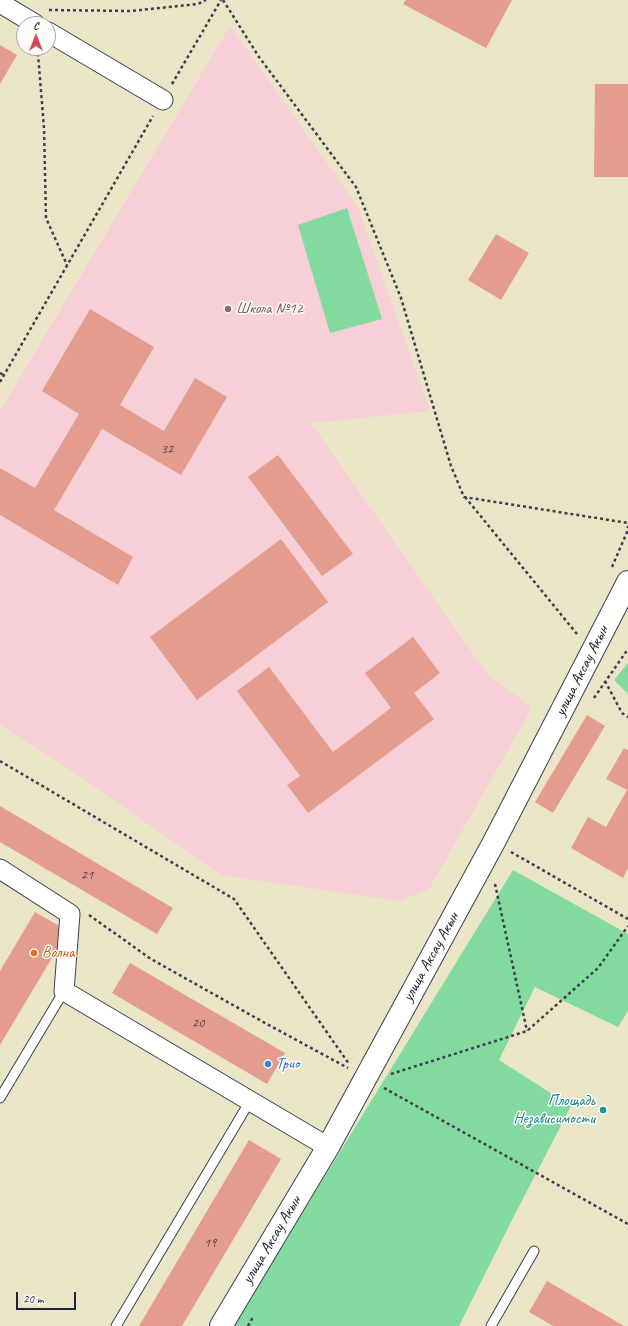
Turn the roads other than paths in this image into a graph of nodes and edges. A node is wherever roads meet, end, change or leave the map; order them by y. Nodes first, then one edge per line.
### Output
1 (2, 0) edge
2 (0, 3) edge
3 (38, 16) edge
4 (56, 37) edge
5 (163, 100) road end
6 (628, 582) edge
7 (0, 870) edge
8 (64, 991) junction
9 (0, 1098) edge
10 (250, 1101) junction
11 (328, 1147) junction
12 (534, 1251) dead end
13 (116, 1326) edge
14 (221, 1326) edge
15 (491, 1326) edge

1 - 2 street
2 - 3 street
4 - 5 street
6 - 11 street, улица Аксау Акын
7 - 8 street
8 - 9 lane
8 - 10 street
10 - 11 street
10 - 13 lane
11 - 14 street, улица Аксау Акын
12 - 15 lane

